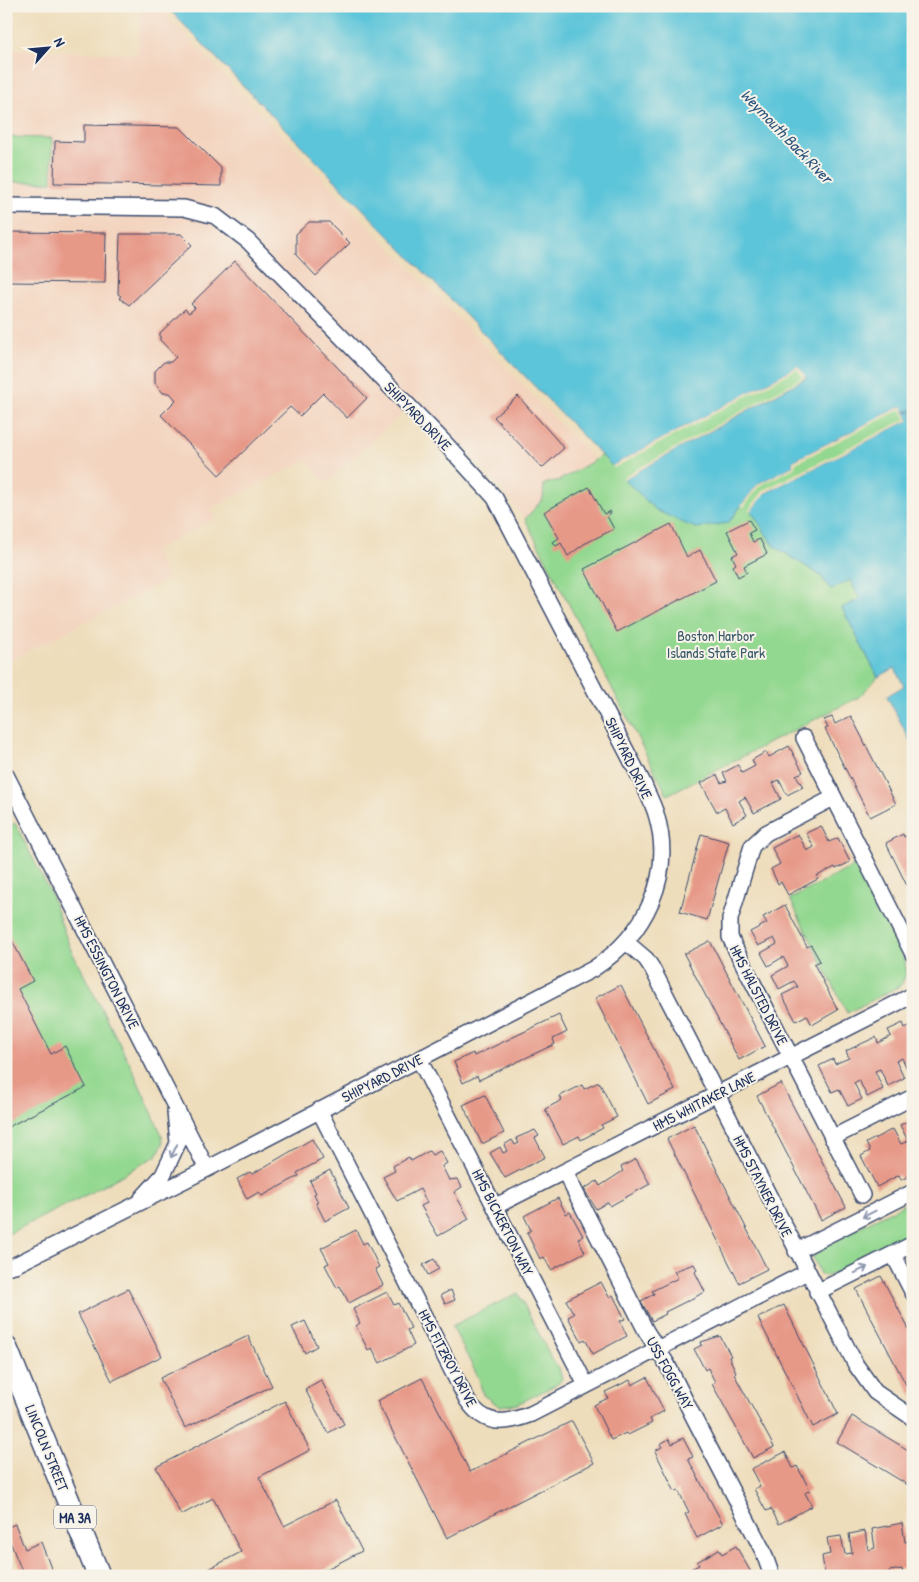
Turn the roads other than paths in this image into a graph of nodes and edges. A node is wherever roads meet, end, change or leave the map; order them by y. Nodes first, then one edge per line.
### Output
1 (6, 206) edge
2 (804, 738) dead end
3 (6, 775) edge
4 (833, 798) junction
5 (626, 942) junction
6 (913, 954) edge
7 (913, 995) edge
8 (791, 1057) junction
9 (419, 1059) junction
10 (716, 1095) junction
11 (913, 1097) edge
12 (174, 1103) junction
13 (319, 1110) junction
14 (832, 1138) junction
15 (207, 1169) junction
16 (564, 1172) junction
17 (913, 1192) edge
18 (862, 1195) dead end
19 (137, 1204) junction
20 (496, 1206) junction
21 (913, 1244) edge
22 (796, 1251) junction
23 (893, 1254) junction
24 (6, 1267) edge
25 (807, 1272) junction
26 (817, 1292) junction
27 (913, 1293) edge
28 (6, 1348) edge
29 (658, 1349) junction
30 (586, 1385) junction
31 (913, 1418) edge
32 (99, 1576) edge
33 (772, 1576) edge

1 - 5 street, SHIPYARD DRIVE
2 - 4 street
3 - 12 street, HMS ESSINGTON DRIVE
4 - 6 street
4 - 8 street, HMS HALSTED DRIVE
5 - 9 street, SHIPYARD DRIVE
5 - 10 street, HMS STAYNER DRIVE
7 - 8 street, HMS WHITAKER LANE
8 - 10 street, HMS WHITAKER LANE
8 - 14 street, HMS HALSTED DRIVE
9 - 13 street, SHIPYARD DRIVE
9 - 20 street, HMS BICKERTON WAY
10 - 16 street, HMS WHITAKER LANE
10 - 22 street, HMS STAYNER DRIVE
11 - 14 street
12 - 15 street, HMS ESSINGTON DRIVE
12 -> 19 street
13 - 15 street, SHIPYARD DRIVE
13 - 30 street, HMS FITZROY DRIVE
14 - 18 street, HMS HALSTED DRIVE
15 - 19 street, SHIPYARD DRIVE
16 - 20 street, HMS WHITAKER LANE
16 - 29 street, USS FOGG WAY
17 -> 22 street
19 - 24 street, SHIPYARD DRIVE
20 - 30 street, HMS BICKERTON WAY
21 - 23 street
22 - 25 street, HMS STAYNER DRIVE
26 -> 23 street
23 - 27 street
25 - 26 street, HMS STAYNER DRIVE
25 - 29 street, HMS FITZROY DRIVE
26 - 31 street, HMS STAYNER DRIVE
28 - 32 main road, LINCOLN STREET / MA 3A
29 - 30 street, HMS FITZROY DRIVE
29 - 33 street, USS FOGG WAY

